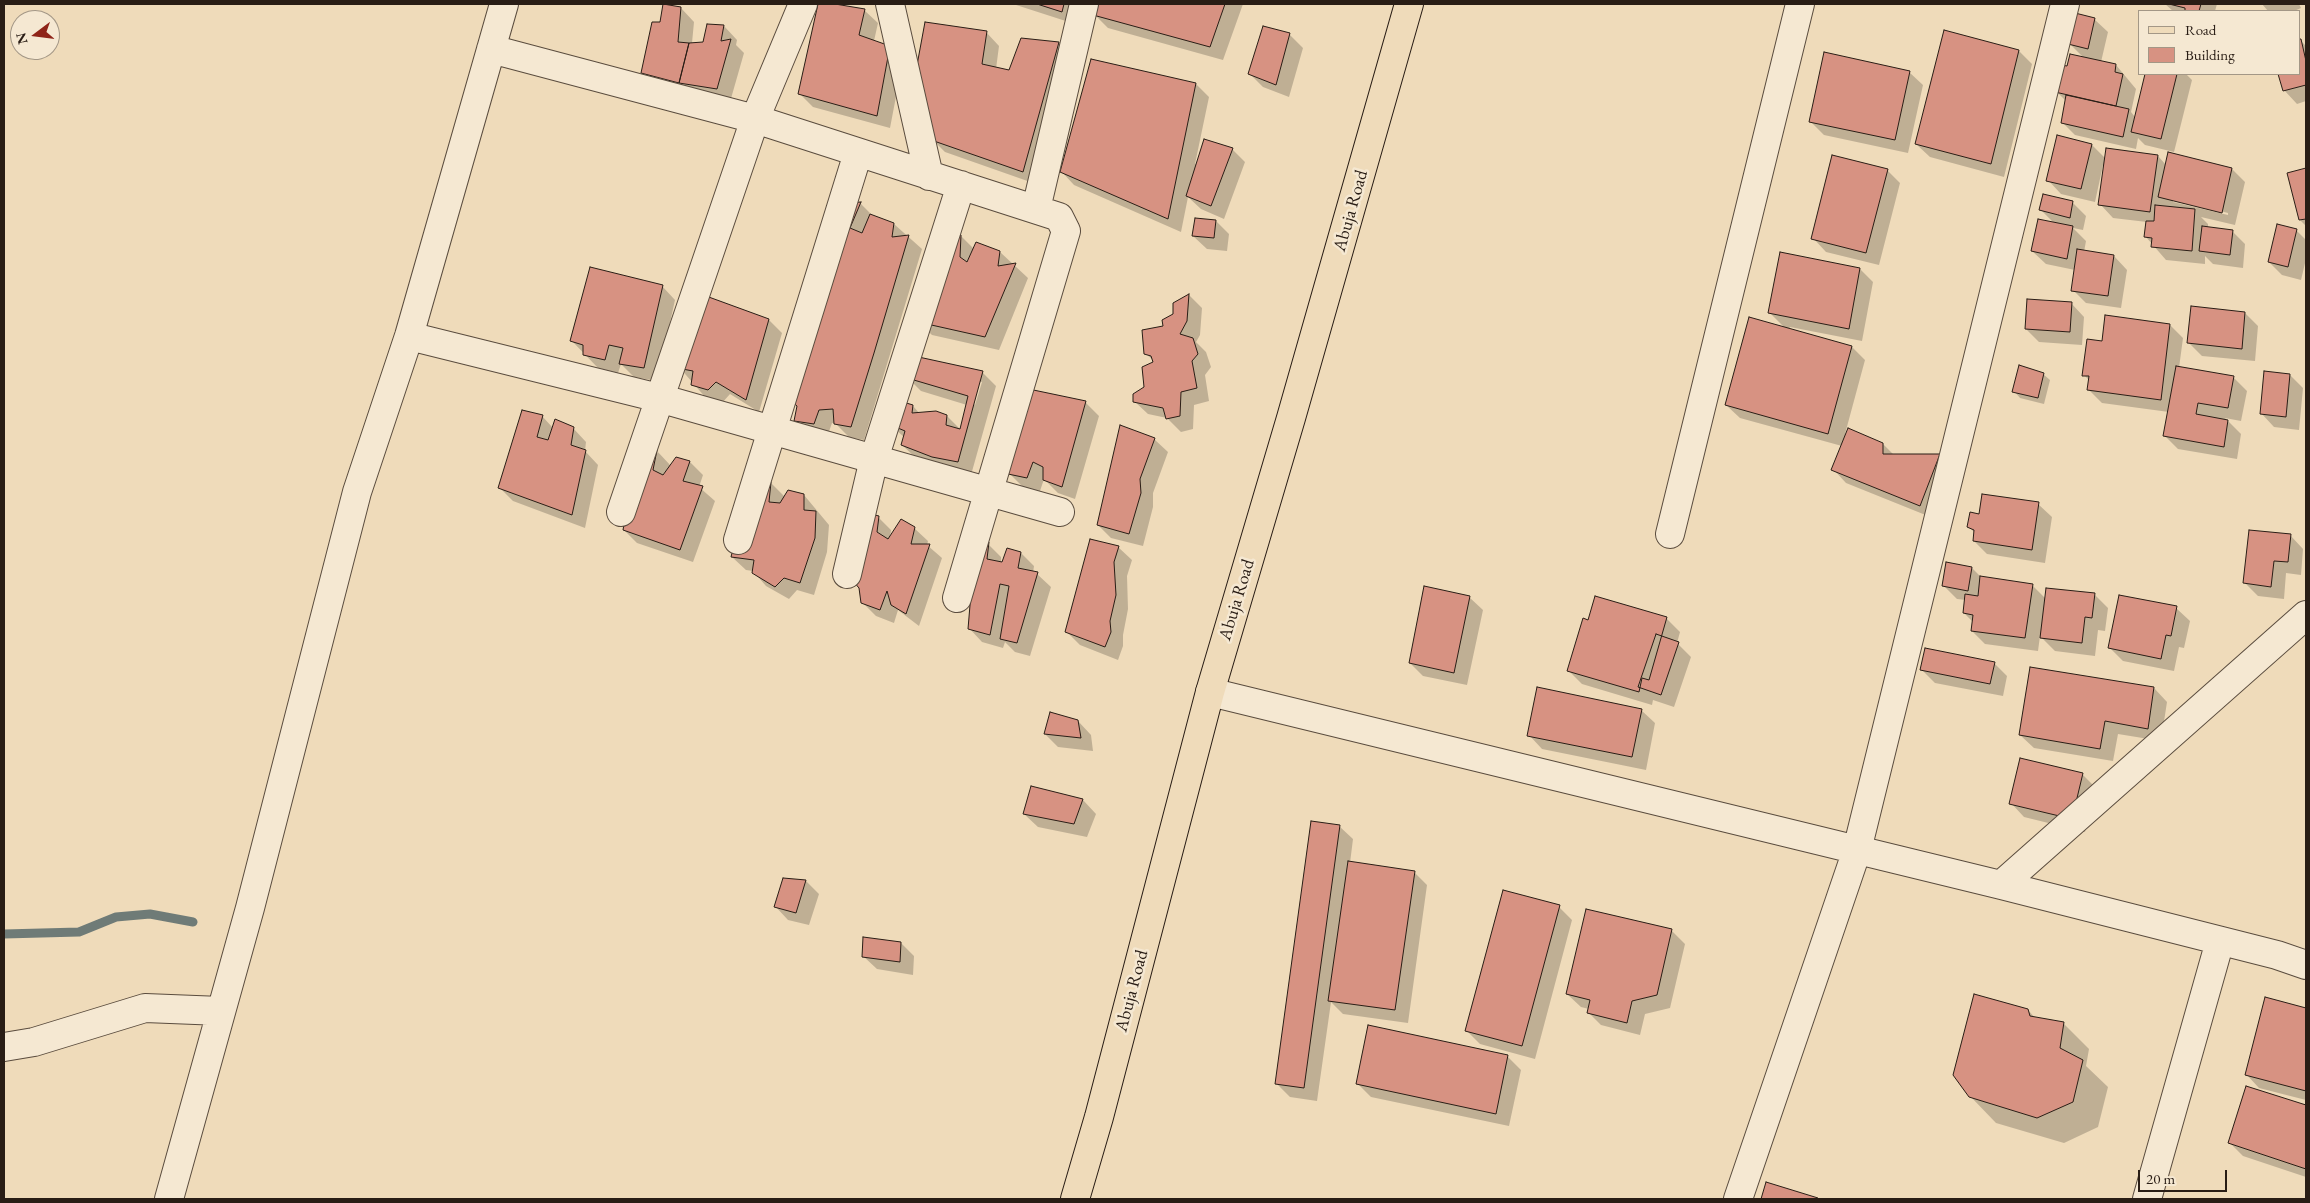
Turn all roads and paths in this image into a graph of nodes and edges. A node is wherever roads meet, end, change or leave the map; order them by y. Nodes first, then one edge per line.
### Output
1 (504, 4) edge
2 (802, 4) edge
3 (890, 4) edge
4 (1084, 4) edge
5 (1409, 4) edge
6 (1800, 4) edge
7 (2065, 4) edge
8 (492, 49) junction
9 (755, 119) junction
10 (858, 153) junction
11 (929, 176) junction
12 (961, 185) junction
13 (1036, 209) junction
14 (409, 336) junction
15 (659, 398) junction
16 (770, 430) junction
17 (874, 459) junction
18 (987, 492) junction
19 (621, 512) dead end
20 (1060, 512) dead end
21 (1670, 534) dead end
22 (738, 540) dead end
23 (847, 574) dead end
24 (957, 598) dead end
25 (2306, 615) edge
26 (1210, 692) junction
27 (1857, 850) junction
28 (2001, 885) junction
29 (2220, 941) junction
30 (2306, 964) edge
31 (221, 1011) junction
32 (4, 1047) edge
33 (169, 1199) edge
34 (1075, 1199) edge
35 (1738, 1199) edge
36 (2147, 1199) edge

1 - 8 street
2 - 9 street
3 - 11 street
4 - 13 street
5 - 26 main road, Abuja Road
6 - 21 street
7 - 27 street
8 - 9 street
8 - 14 street
9 - 10 street
9 - 15 street
10 - 11 street
10 - 16 street
11 - 12 street
12 - 13 street
12 - 17 street
13 - 18 street
14 - 15 street
14 - 31 street
15 - 16 street
15 - 19 street
16 - 17 street
16 - 22 street
17 - 18 street
17 - 23 street
18 - 20 street
18 - 24 street
25 - 28 street
26 - 27 street
26 - 34 main road, Abuja Road
27 - 28 street
27 - 35 street
28 - 29 street
29 - 30 street
29 - 36 street
31 - 32 street
31 - 33 street

